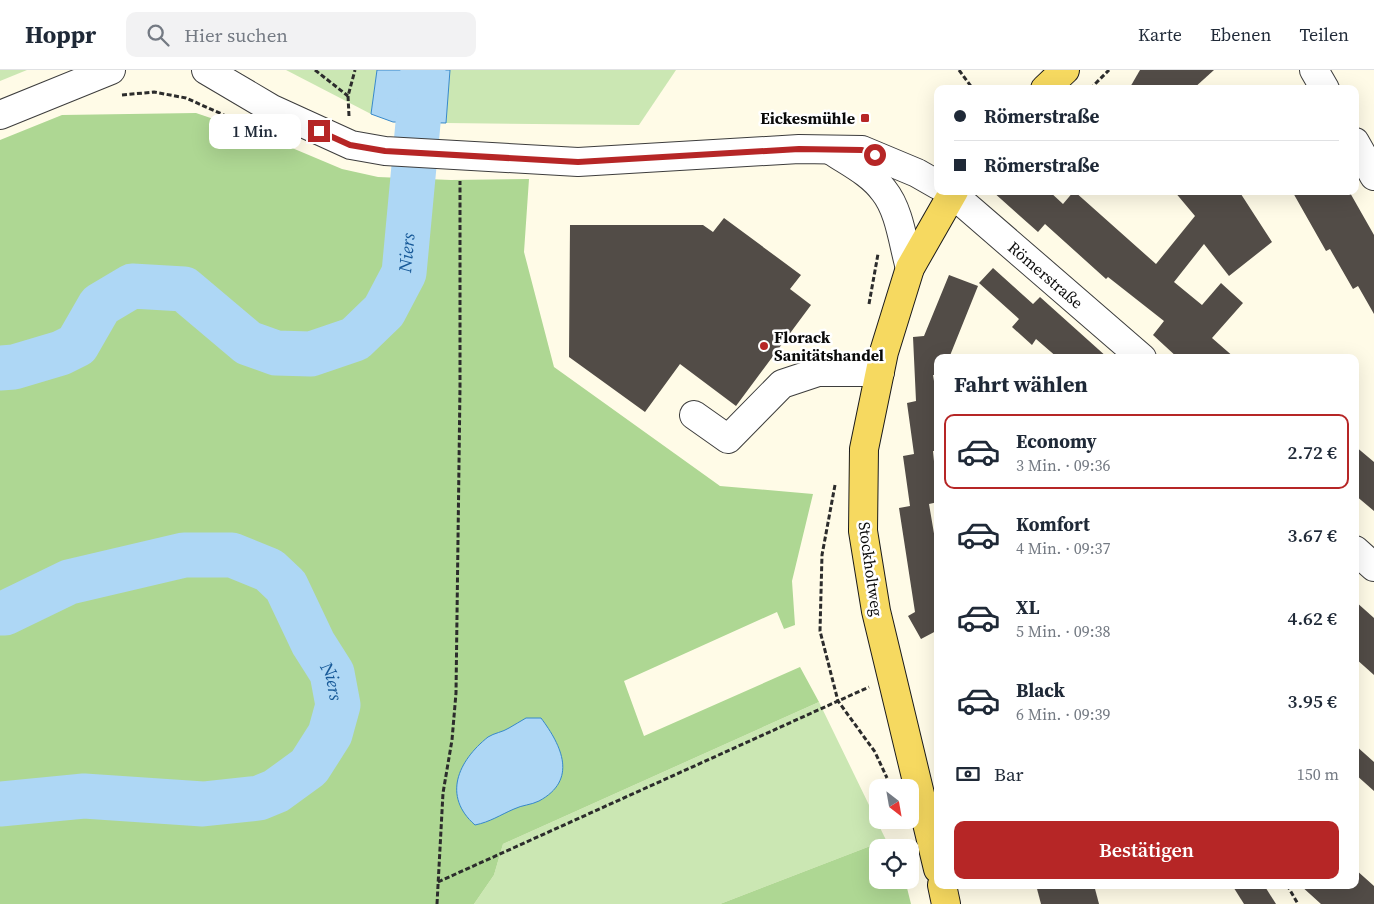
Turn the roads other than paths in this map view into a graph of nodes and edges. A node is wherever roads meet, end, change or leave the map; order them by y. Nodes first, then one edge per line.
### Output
1 (206, 70) edge
2 (1065, 70) edge
3 (1314, 70) edge
4 (112, 83) edge
5 (1049, 85) edge
6 (1322, 85) edge
7 (0, 115) edge
8 (829, 149) junction
9 (1359, 149) edge
10 (1374, 176) edge
11 (934, 182) edge
12 (946, 195) edge
13 (954, 195) edge
14 (910, 268) junction
15 (1137, 354) edge
16 (880, 372) junction
17 (694, 415) dead end
18 (1359, 554) edge
19 (1374, 567) edge
20 (934, 852) edge
21 (943, 889) edge
22 (946, 904) edge

1 - 8 street, Römerstraße
2 - 5 main road
3 - 6 street
4 - 7 street
8 - 11 street, Römerstraße
8 - 14 street
9 - 10 street
12 - 14 main road, Stockholtweg
13 - 15 street, Römerstraße
14 - 16 main road, Stockholtweg
16 - 17 street
16 - 20 main road, Stockholtweg
18 - 19 street
21 - 22 main road

